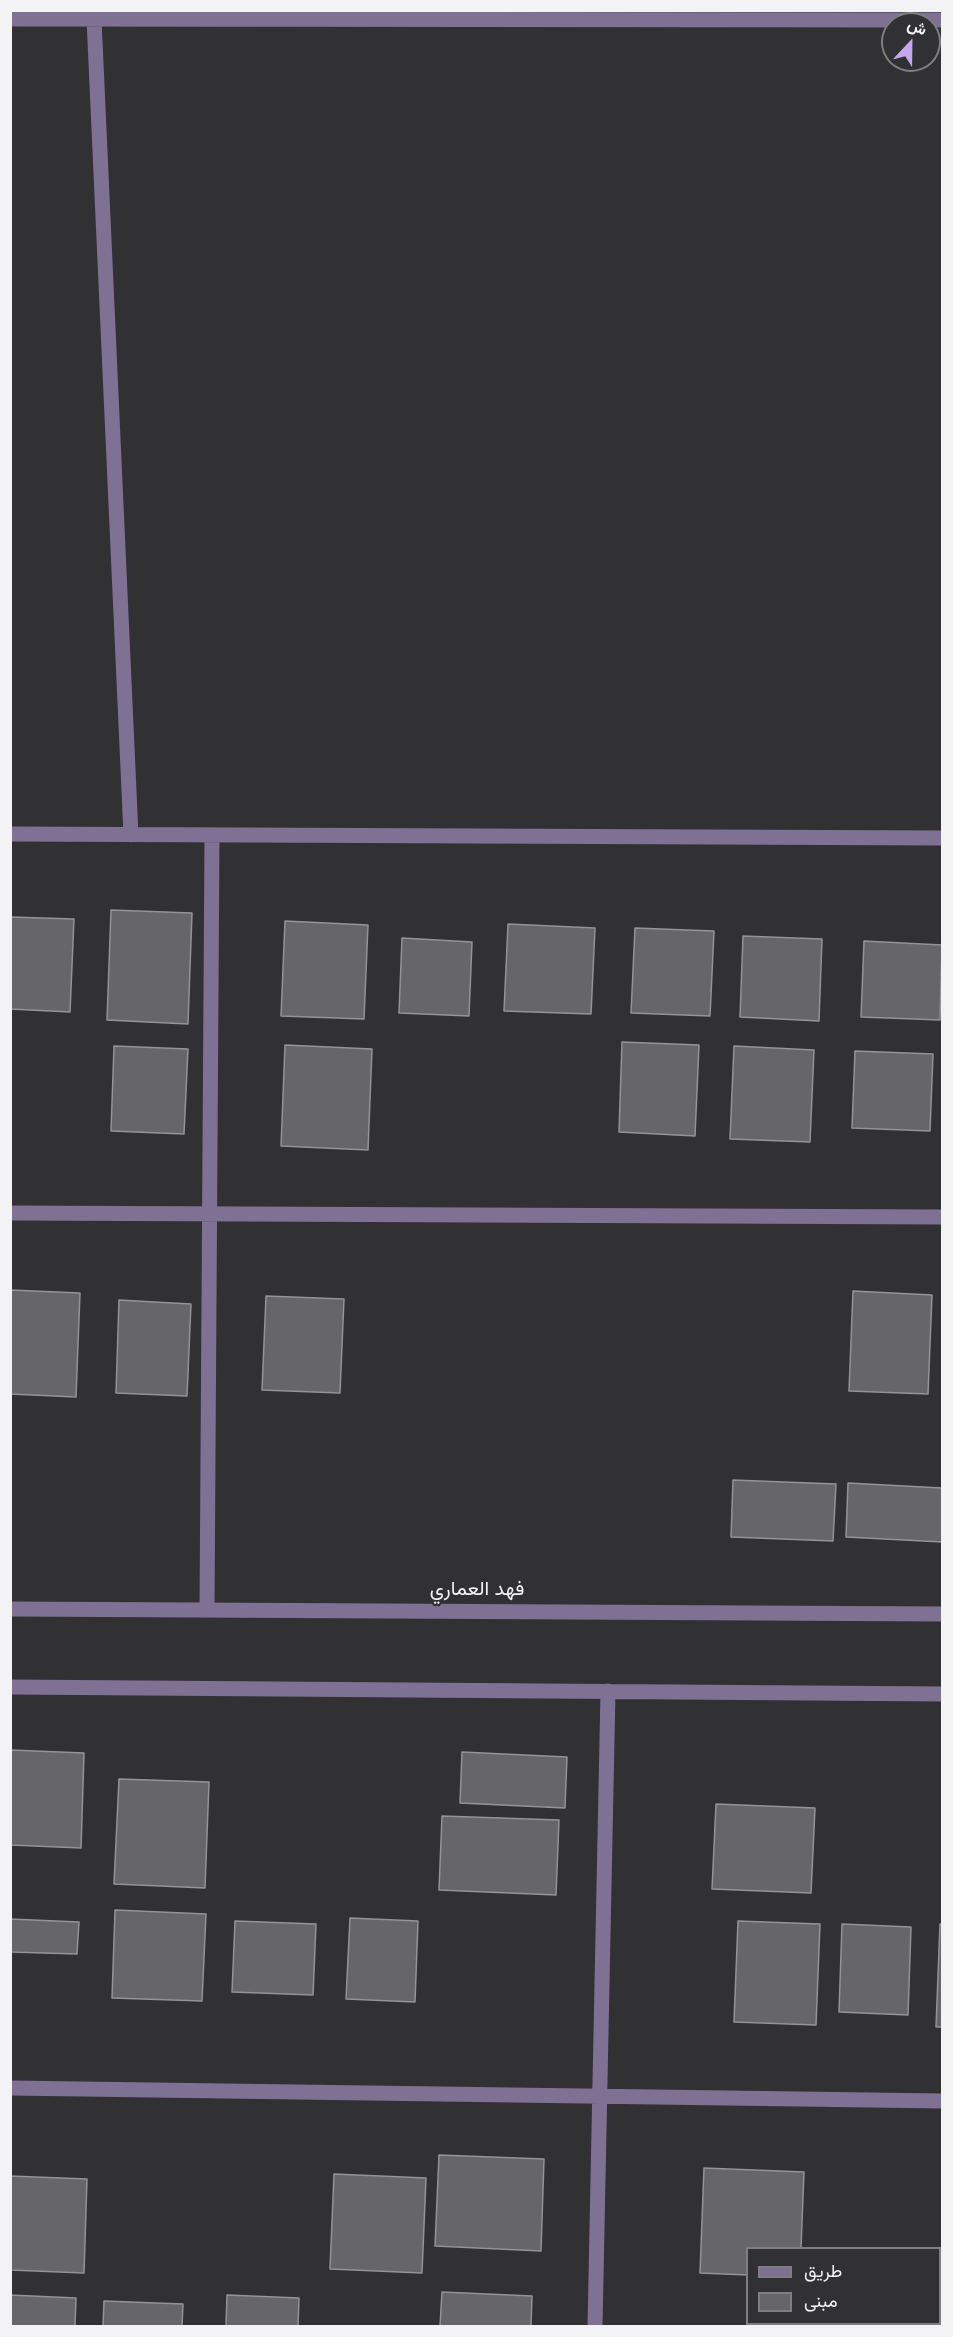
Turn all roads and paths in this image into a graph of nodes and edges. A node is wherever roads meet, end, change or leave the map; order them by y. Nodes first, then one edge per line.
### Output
1 (614, 15) edge
2 (10, 19) edge
3 (94, 19) junction
4 (942, 20) edge
5 (10, 834) edge
6 (131, 835) junction
7 (212, 835) junction
8 (942, 838) edge
9 (10, 1213) edge
10 (209, 1214) junction
11 (942, 1217) edge
12 (10, 1609) edge
13 (207, 1610) junction
14 (942, 1614) edge
15 (10, 1687) edge
16 (608, 1691) junction
17 (942, 1694) edge
18 (10, 2088) edge
19 (600, 2097) junction
20 (942, 2102) edge
21 (595, 2326) edge

1 - 3 street
1 - 4 street
2 - 3 street
3 - 6 street
5 - 6 street
6 - 7 street
7 - 8 street
7 - 10 street
9 - 10 street
10 - 11 street
10 - 13 street
12 - 13 street, فهد العماري
13 - 14 street, فهد العماري
15 - 16 street
16 - 17 street
16 - 19 street
18 - 19 street
19 - 20 street
19 - 21 street

